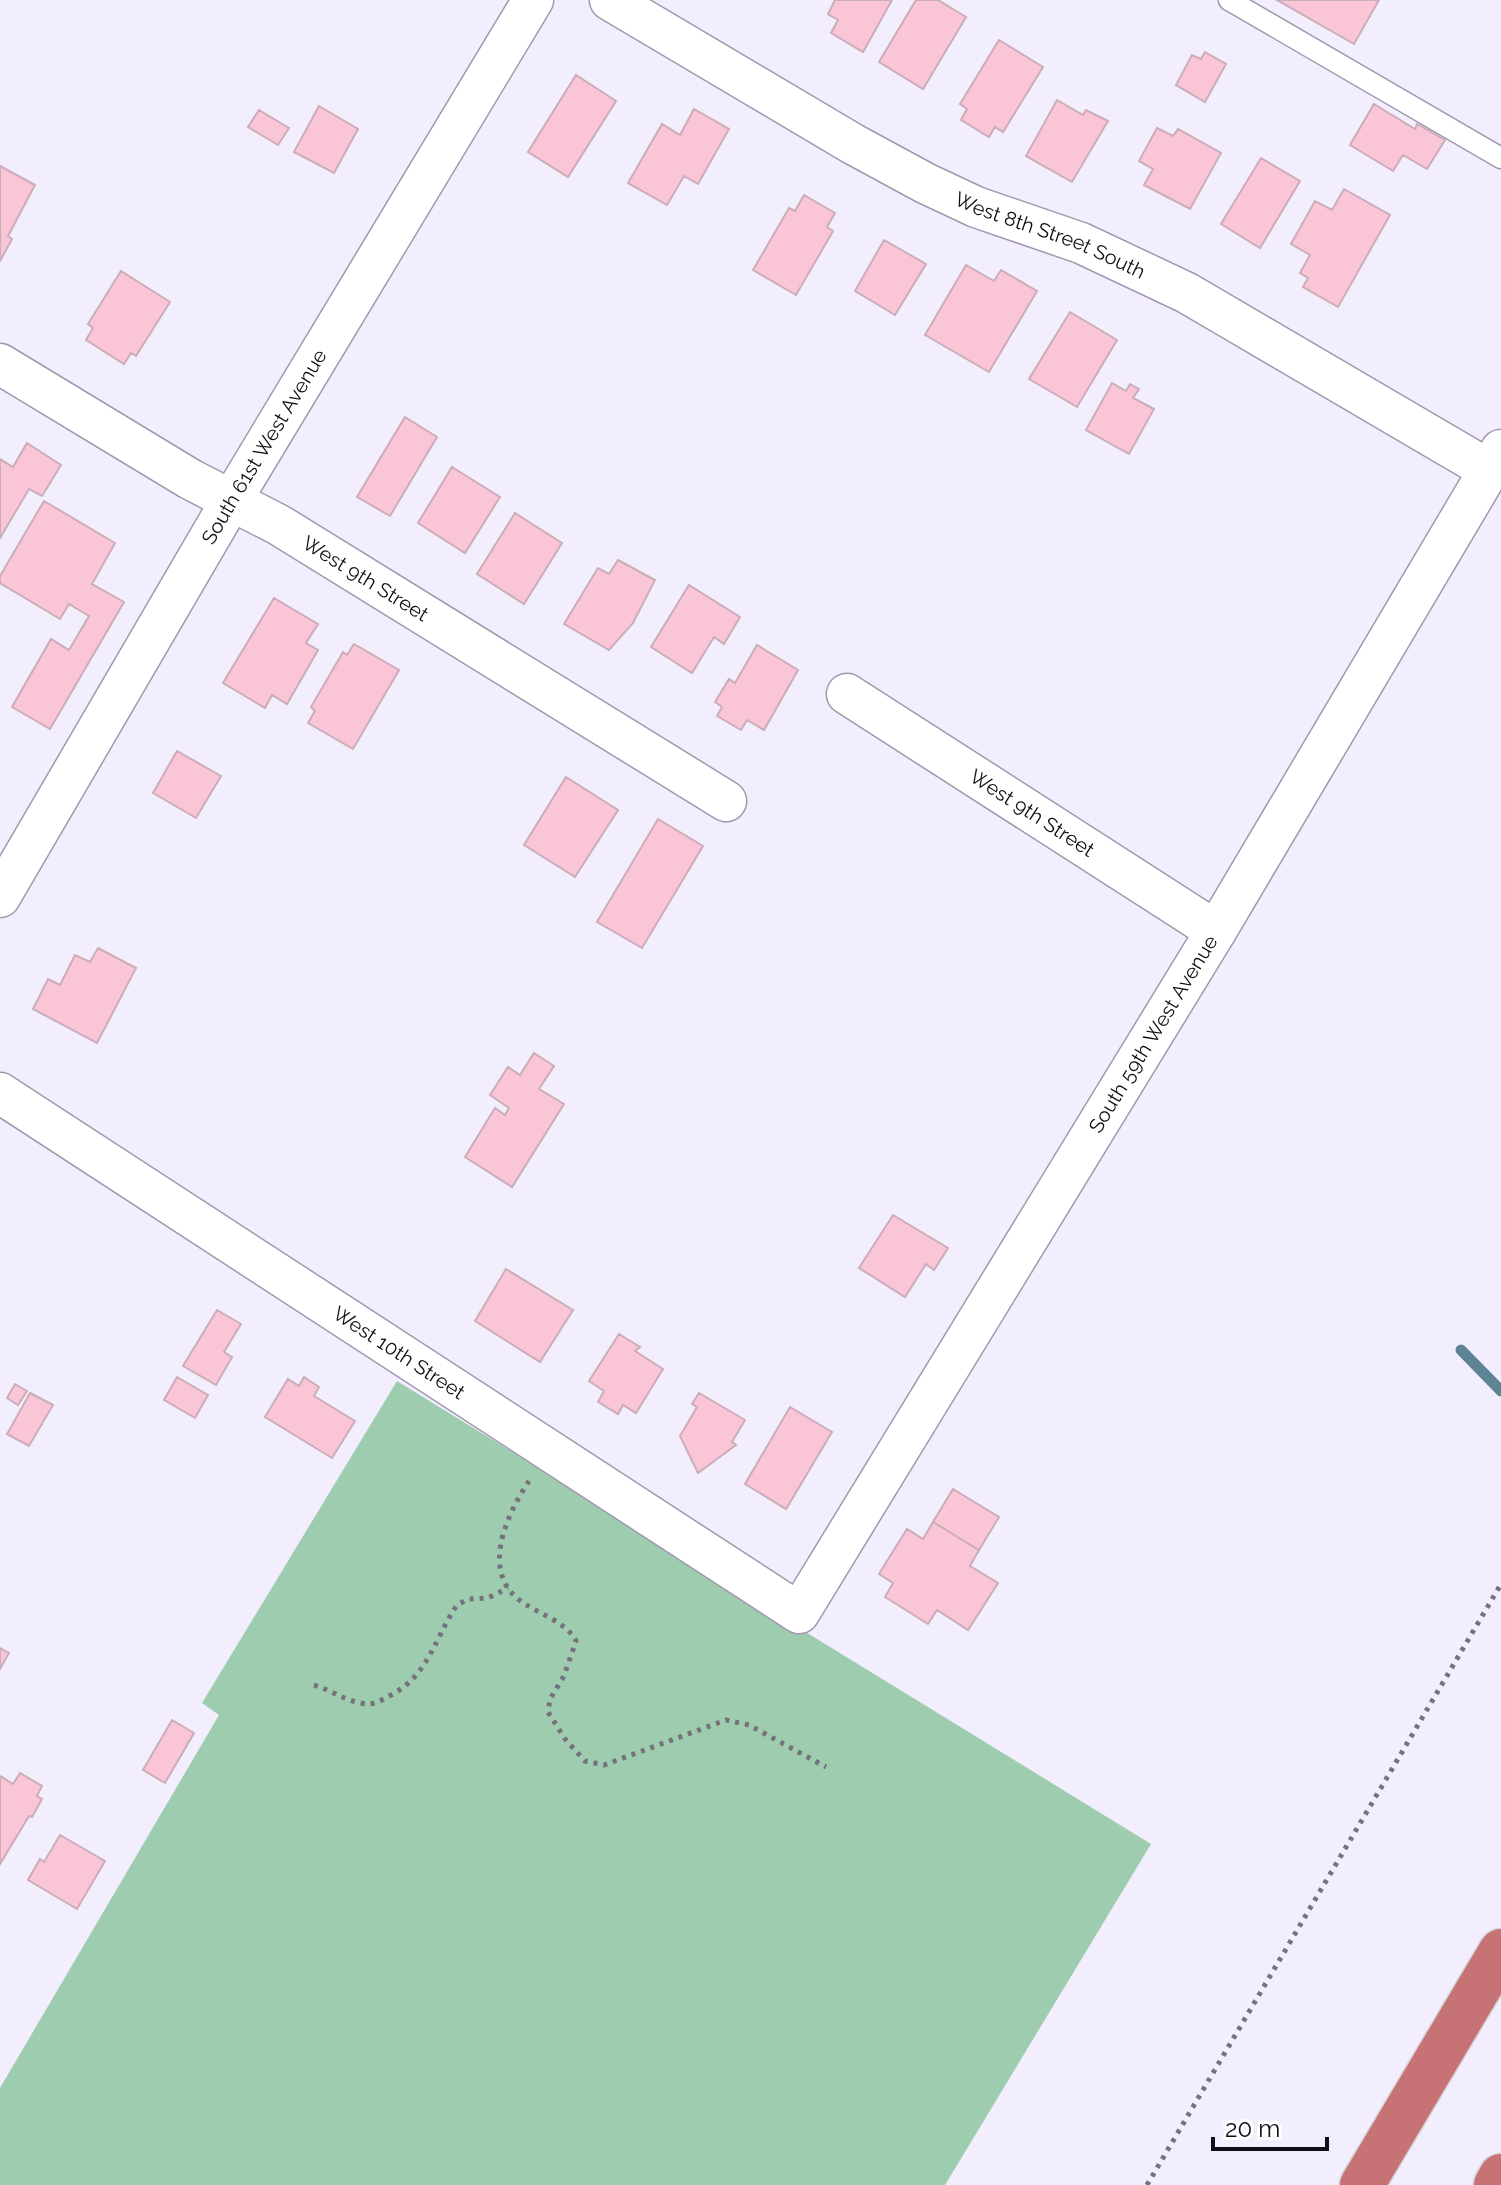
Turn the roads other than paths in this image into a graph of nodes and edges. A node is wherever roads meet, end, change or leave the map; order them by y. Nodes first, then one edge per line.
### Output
1 (533, 0) edge
2 (610, 0) edge
3 (1229, 0) edge
4 (1501, 158) edge
5 (0, 364) edge
6 (1495, 460) edge
7 (231, 501) junction
8 (847, 694) dead end
9 (726, 801) dead end
10 (0, 897) edge
11 (1216, 931) junction
12 (0, 1093) edge
13 (799, 1613) joint
14 (1501, 1951) edge
15 (1501, 2176) edge
16 (1362, 2185) edge
17 (1496, 2185) edge

1 - 7 street, South 61st West Avenue
2 - 6 street, West 8th Street South
3 - 4 lane
5 - 7 street, West 9th Street
6 - 11 street, South 59th West Avenue
7 - 9 street, West 9th Street
7 - 10 street, South 61st West Avenue
8 - 11 street, West 9th Street
11 - 13 street, South 59th West Avenue
12 - 13 street, West 10th Street
14 - 16 highway
15 - 17 highway

